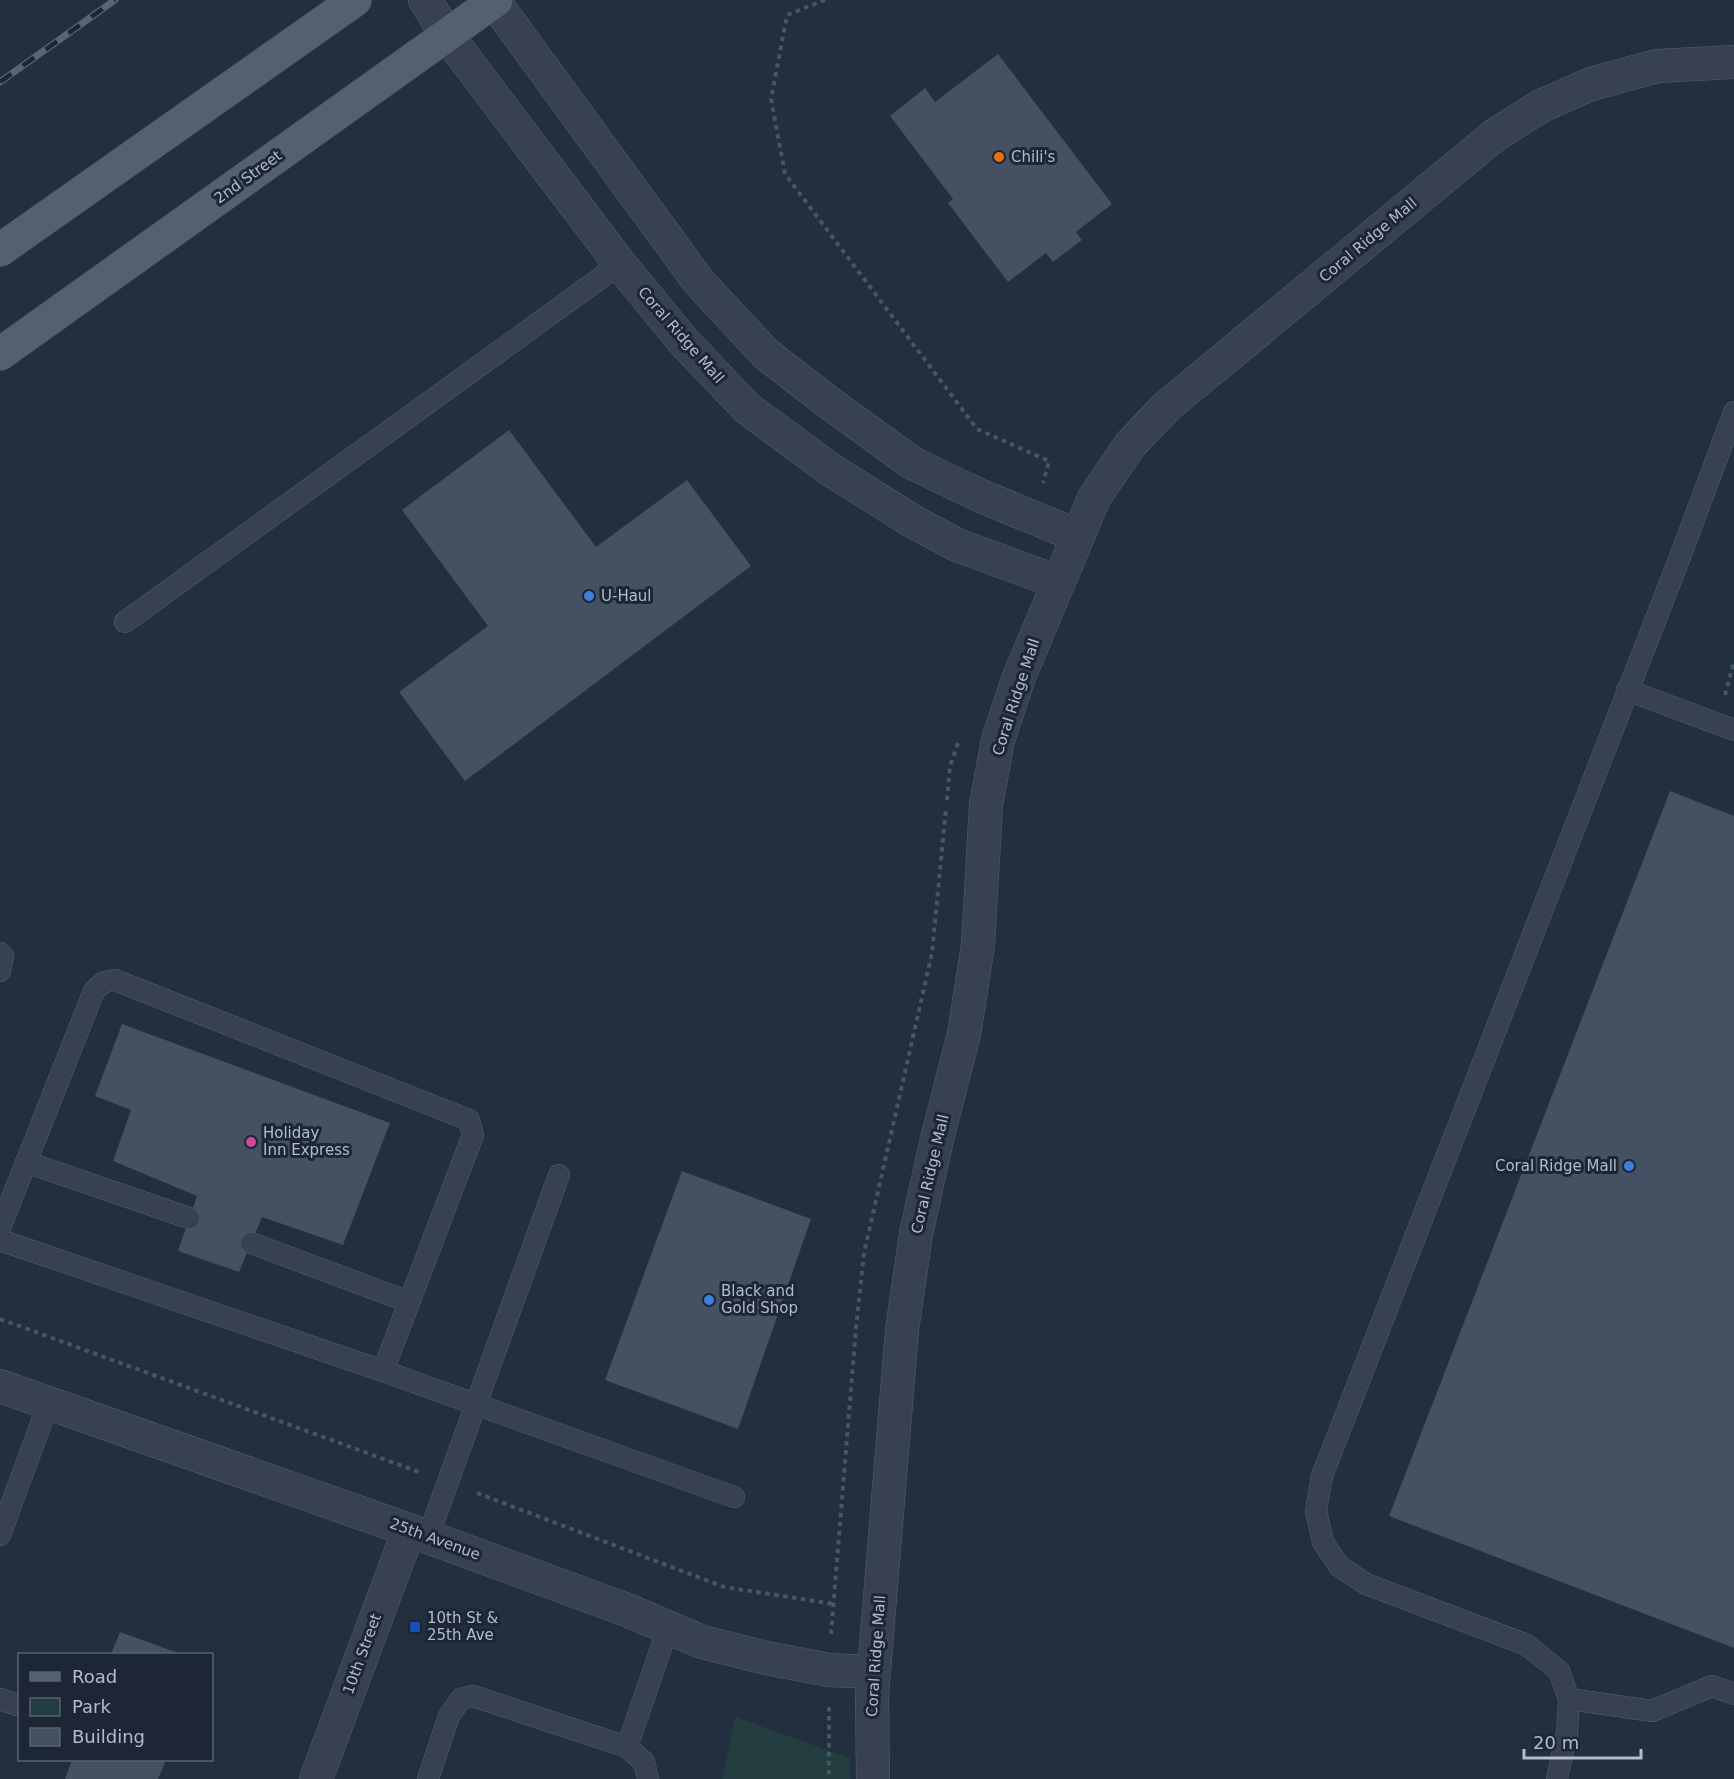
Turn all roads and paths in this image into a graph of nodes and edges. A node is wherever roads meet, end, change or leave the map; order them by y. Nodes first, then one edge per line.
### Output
1 (356, 0) edge
2 (425, 0) edge
3 (494, 0) edge
4 (825, 0) edge
5 (447, 35) junction
6 (1734, 62) edge
7 (0, 249) edge
8 (620, 264) junction
9 (0, 354) edge
10 (1734, 412) edge
11 (1034, 518) junction
12 (1078, 536) junction
13 (1058, 582) junction
14 (125, 622) dead end
15 (1627, 690) junction
16 (1734, 730) edge
17 (961, 734) dead end
18 (0, 953) edge
19 (0, 971) edge
20 (26, 1162) junction
21 (559, 1174) dead end
22 (189, 1218) dead end
23 (0, 1228) edge
24 (0, 1240) edge
25 (251, 1243) dead end
26 (409, 1302) junction
27 (0, 1319) edge
28 (383, 1371) junction
29 (0, 1386) edge
30 (49, 1402) junction
31 (476, 1405) junction
32 (448, 1482) junction
33 (734, 1497) dead end
34 (419, 1533) junction
35 (0, 1534) edge
36 (668, 1628) junction
37 (873, 1672) junction
38 (1734, 1694) edge
39 (0, 1699) edge
40 (1569, 1699) junction
41 (18, 1705) edge
42 (627, 1747) junction
43 (316, 1779) edge
44 (428, 1779) edge
45 (648, 1779) edge
46 (873, 1779) edge
47 (1557, 1779) edge

1 - 7 main road
2 - 5 street, Coral Ridge Mall
3 - 5 main road, 2nd Street
3 - 11 street
4 - 11 path
5 - 8 street, Coral Ridge Mall
5 - 9 main road, 2nd Street
6 - 12 street, Coral Ridge Mall
8 - 13 street, Coral Ridge Mall
8 - 14 lane
10 - 15 lane
11 - 12 street
12 - 13 street, Coral Ridge Mall
13 - 37 street, Coral Ridge Mall
15 - 16 lane
15 - 40 lane
17 - 32 path
18 - 19 lane
20 - 22 lane
20 - 23 lane
20 - 26 lane
21 - 31 lane
24 - 28 lane
25 - 26 lane
26 - 28 lane
27 - 32 path
28 - 31 lane
29 - 30 street, 25th Avenue
30 - 34 street, 25th Avenue
30 - 35 lane
31 - 32 lane
31 - 33 lane
32 - 34 lane
34 - 36 street, 25th Avenue
34 - 43 street, 10th Street
36 - 37 street, 25th Avenue
36 - 42 lane
37 - 46 street, Coral Ridge Mall
38 - 40 lane
39 - 41 lane
40 - 47 lane
42 - 44 lane
42 - 45 lane

